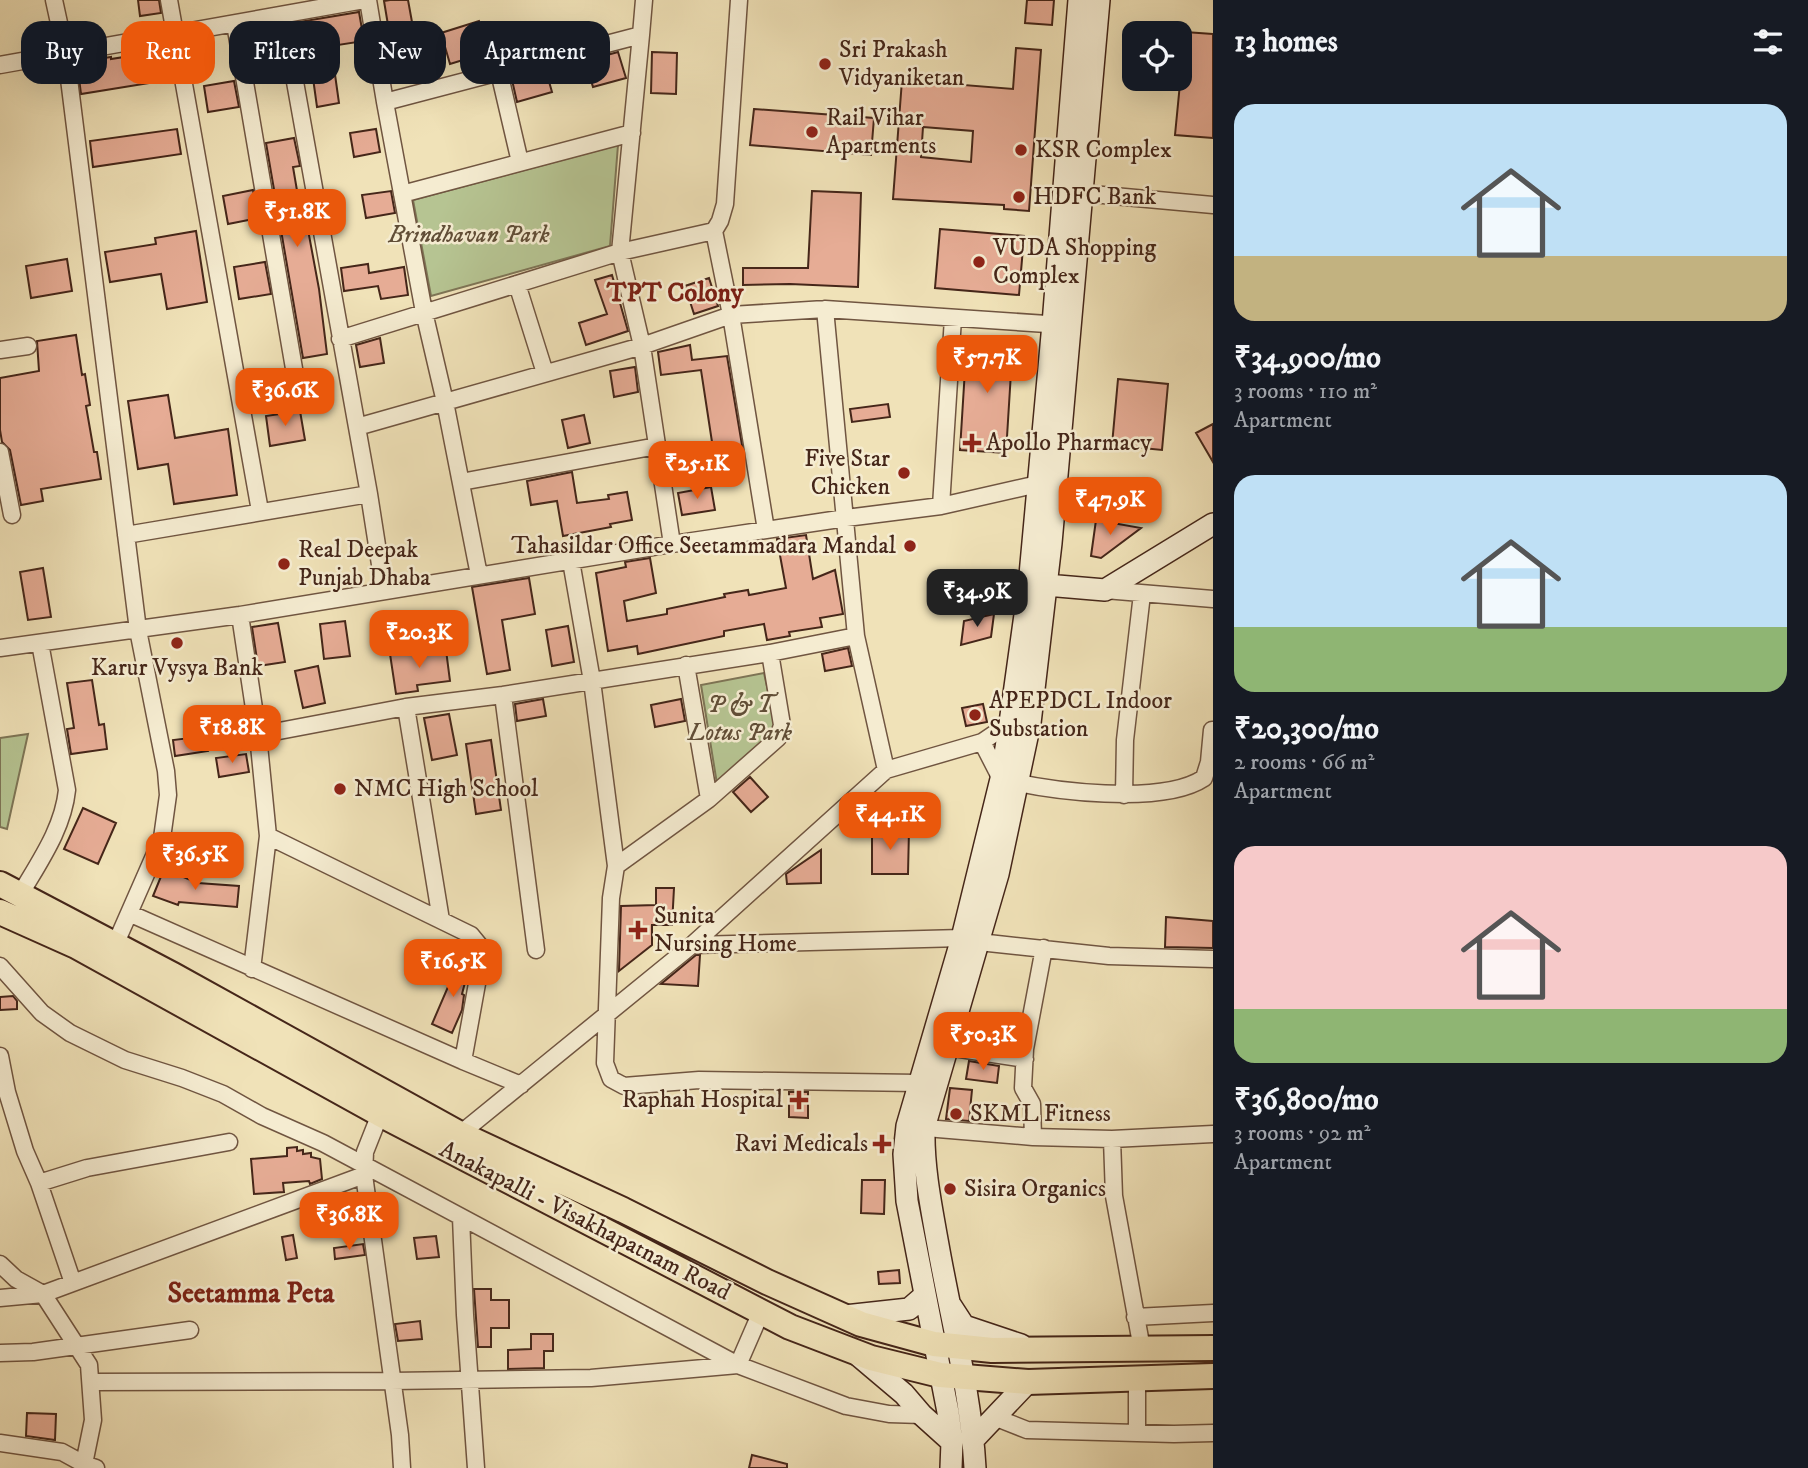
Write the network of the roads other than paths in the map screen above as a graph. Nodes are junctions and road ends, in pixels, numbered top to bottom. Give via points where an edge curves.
1 (54, 0) edge
2 (169, 0) edge
3 (366, 0) edge
4 (644, 0) edge
5 (739, 0) edge
6 (1079, 0) edge
7 (1099, 0) edge
8 (283, 15) junction
9 (59, 21) edge
10 (173, 21) edge
11 (252, 21) edge
12 (641, 35) junction
13 (610, 43) edge
14 (21, 62) edge
15 (0, 65) edge
16 (460, 82) edge
17 (70, 84) edge
18 (185, 84) edge
19 (246, 84) edge
20 (502, 84) edge
21 (384, 102) junction
22 (632, 133) junction
23 (520, 162) junction
24 (1081, 193) junction
25 (402, 194) junction
26 (1213, 205) edge
27 (714, 231) junction
28 (620, 252) junction
29 (517, 284) junction
30 (825, 309) junction
31 (424, 312) junction
32 (731, 315) junction
33 (953, 318) junction
34 (1062, 325) junction
35 (340, 339) junction
36 (29, 346) dead end
37 (642, 346) junction
38 (0, 350) edge
39 (545, 373) junction
40 (297, 386) dead end
41 (445, 402) junction
42 (358, 427) junction
43 (657, 446) junction
44 (0, 453) edge
45 (461, 482) junction
46 (1047, 484) junction
47 (369, 494) junction
48 (941, 506) junction
49 (260, 512) junction
50 (12, 515) dead end
51 (846, 518) junction
52 (1213, 524) edge
53 (766, 530) junction
54 (125, 535) junction
55 (672, 544) junction
56 (570, 561) junction
57 (480, 575) junction
58 (1046, 585) junction
59 (384, 590) junction
60 (1105, 590) junction
61 (1142, 594) junction
62 (1213, 600) edge
63 (240, 615) junction
64 (138, 630) junction
65 (856, 636) junction
66 (40, 643) junction
67 (0, 648) edge
68 (770, 653) junction
69 (686, 665) junction
70 (592, 681) junction
71 (503, 695) junction
72 (406, 707) junction
73 (1010, 723) junction
74 (1212, 730) edge
75 (258, 734) junction
76 (982, 742) junction
77 (886, 770) junction
78 (1009, 782) junction
79 (1124, 795) junction
80 (709, 799) junction
81 (268, 836) junction
82 (616, 866) junction
83 (10, 890) edge
84 (0, 912) edge
85 (131, 914) junction
86 (441, 919) junction
87 (971, 940) junction
88 (115, 945) junction
89 (692, 945) junction
90 (1044, 948) junction
91 (536, 950) dead end
92 (1213, 959) edge
93 (0, 966) edge
94 (252, 970) junction
95 (608, 1016) junction
96 (947, 1047) junction
97 (0, 1056) edge
98 (1025, 1059) junction
99 (463, 1061) junction
100 (918, 1083) junction
101 (521, 1085) junction
102 (380, 1114) junction
103 (916, 1127) junction
104 (460, 1134) junction
105 (1213, 1134) edge
106 (1033, 1137) junction
107 (1112, 1139) junction
108 (229, 1142) dead end
109 (365, 1171) junction
110 (39, 1183) junction
111 (461, 1217) junction
112 (0, 1264) edge
113 (73, 1283) junction
114 (43, 1294) junction
115 (924, 1296) junction
116 (0, 1298) edge
117 (948, 1302) junction
118 (761, 1312) junction
119 (1213, 1313) edge
120 (843, 1316) junction
121 (1135, 1317) junction
122 (190, 1330) dead end
123 (78, 1345) junction
124 (945, 1345) junction
125 (1213, 1348) edge
126 (1142, 1349) junction
127 (1039, 1350) junction
128 (854, 1352) junction
129 (0, 1353) edge
130 (738, 1365) junction
131 (951, 1376) junction
132 (1213, 1376) edge
133 (470, 1379) junction
134 (392, 1381) junction
135 (91, 1382) junction
136 (1028, 1382) junction
137 (1137, 1389) dead end
138 (922, 1415) junction
139 (994, 1416) junction
140 (1137, 1433) junction
141 (1213, 1433) edge
142 (973, 1440) junction
143 (952, 1442) junction
144 (0, 1443) edge
145 (86, 1467) edge
146 (402, 1468) edge
147 (476, 1468) edge
148 (951, 1468) edge
149 (975, 1468) edge

1 - 9 street
2 - 10 street
3 - 8 street
3 - 21 street
4 - 12 street
5 - 27 street via 725,204
6 - 34 main road
7 - 24 main road
8 - 11 street
8 - 35 street
12 - 13 street
12 - 22 street
14 - 15 street
16 - 21 street
17 - 54 street
18 - 49 street
19 - 40 street
20 - 23 street
21 - 25 street
22 - 23 street
22 - 28 street
23 - 25 street
24 - 26 street
24 - 34 main road
25 - 31 street
27 - 28 street
27 - 32 street
28 - 29 street
28 - 37 street
29 - 31 street
29 - 39 street
30 - 32 street
30 - 33 street
30 - 51 street
31 - 35 street
31 - 41 street
32 - 37 street
32 - 53 street
33 - 34 street
33 - 48 street
34 - 46 main road
35 - 42 street
36 - 38 street
37 - 39 street
37 - 43 street
39 - 41 street
41 - 42 street
41 - 45 street
42 - 47 street
43 - 45 street
43 - 55 street
44 - 50 street
45 - 57 street
46 - 48 street
46 - 58 main road
46 - 73 main road
47 - 49 street
47 - 59 street
48 - 51 street
49 - 54 street
51 - 53 street
51 - 65 street
52 - 60 main road
53 - 55 street
54 - 64 street
55 - 56 street
56 - 57 street
56 - 70 street
57 - 59 street
58 - 60 main road
58 - 78 main road via 1036,687
59 - 63 street
60 - 61 street
61 - 62 street
61 - 79 street via 1125,740
63 - 64 street
63 - 75 street
64 - 66 street
64 - 85 street via 168,795 162,838
65 - 68 street
65 - 77 street
66 - 67 street
66 - 83 street via 67,790 65,807 59,825
68 - 69 street
68 - 80 street via 781,732
69 - 70 street
69 - 80 street
70 - 71 street
70 - 82 street
71 - 72 street
71 - 91 street
72 - 75 street
72 - 86 street
73 - 76 street
73 - 78 main road
74 - 79 street via 1209,762 1204,778 1196,784
75 - 81 street
76 - 77 street
76 - 78 street
77 - 89 street
78 - 79 street
78 - 87 main road
80 - 82 street
81 - 86 street
81 - 94 street
82 - 95 street
83 - 88 main road, Anakapalli - Visakhapatnam Road
84 - 102 main road, Anakapalli - Visakhapatnam Road via 76,946
85 - 88 street
85 - 94 street
86 - 99 street via 471,935 482,957
87 - 89 street
87 - 90 street
87 - 96 main road
87 - 100 main road
88 - 104 main road, Anakapalli - Visakhapatnam Road
89 - 95 street
90 - 92 street via 1109,957
90 - 98 street
93 - 109 street via 42,1013 70,1033 125,1060 223,1094 323,1143
94 - 99 street
95 - 100 street via 605,1063 611,1079 624,1086 699,1080
95 - 101 street
96 - 98 street
96 - 103 main road
97 - 110 street via 21,1139
98 - 106 street via 1023,1088 1032,1104
99 - 101 street
100 - 103 main road
101 - 104 street
102 - 109 street via 365,1152
102 - 118 main road, Anakapalli - Visakhapatnam Road
103 - 106 street
103 - 115 main road via 904,1178
103 - 117 main road
104 - 120 main road, Anakapalli - Visakhapatnam Road
105 - 107 street
106 - 107 street
107 - 121 street via 1114,1196
108 - 110 street via 87,1168
109 - 111 street
109 - 113 street
109 - 134 street
110 - 113 street
111 - 130 street
111 - 133 street
112 - 114 street
113 - 114 street
114 - 116 street
114 - 123 street
115 - 120 main road via 909,1309
115 - 124 main road
117 - 124 main road
117 - 127 main road via 964,1326
118 - 128 main road, Anakapalli - Visakhapatnam Road
118 - 130 street
119 - 121 street
120 - 124 main road, Anakapalli - Visakhapatnam Road
121 - 126 street
122 - 123 street
123 - 129 street
123 - 135 street via 89,1365
124 - 127 main road, Anakapalli - Visakhapatnam Road
124 - 131 main road
125 - 126 main road, Anakapalli - Visakhapatnam Road
126 - 127 main road, Anakapalli - Visakhapatnam Road
128 - 131 main road, Anakapalli - Visakhapatnam Road
128 - 138 main road
130 - 133 street via 591,1378
130 - 138 street via 846,1406 889,1415
131 - 136 main road, Anakapalli - Visakhapatnam Road
131 - 142 main road
131 - 143 main road
132 - 136 main road, Anakapalli - Visakhapatnam Road
133 - 134 street
133 - 147 street
134 - 135 street
134 - 146 street
135 - 145 street via 93,1420
136 - 139 main road
137 - 140 street
138 - 143 main road
139 - 140 street via 1027,1430
139 - 142 main road
140 - 141 street
142 - 149 main road
143 - 148 main road
144 - 145 street via 62,1452

